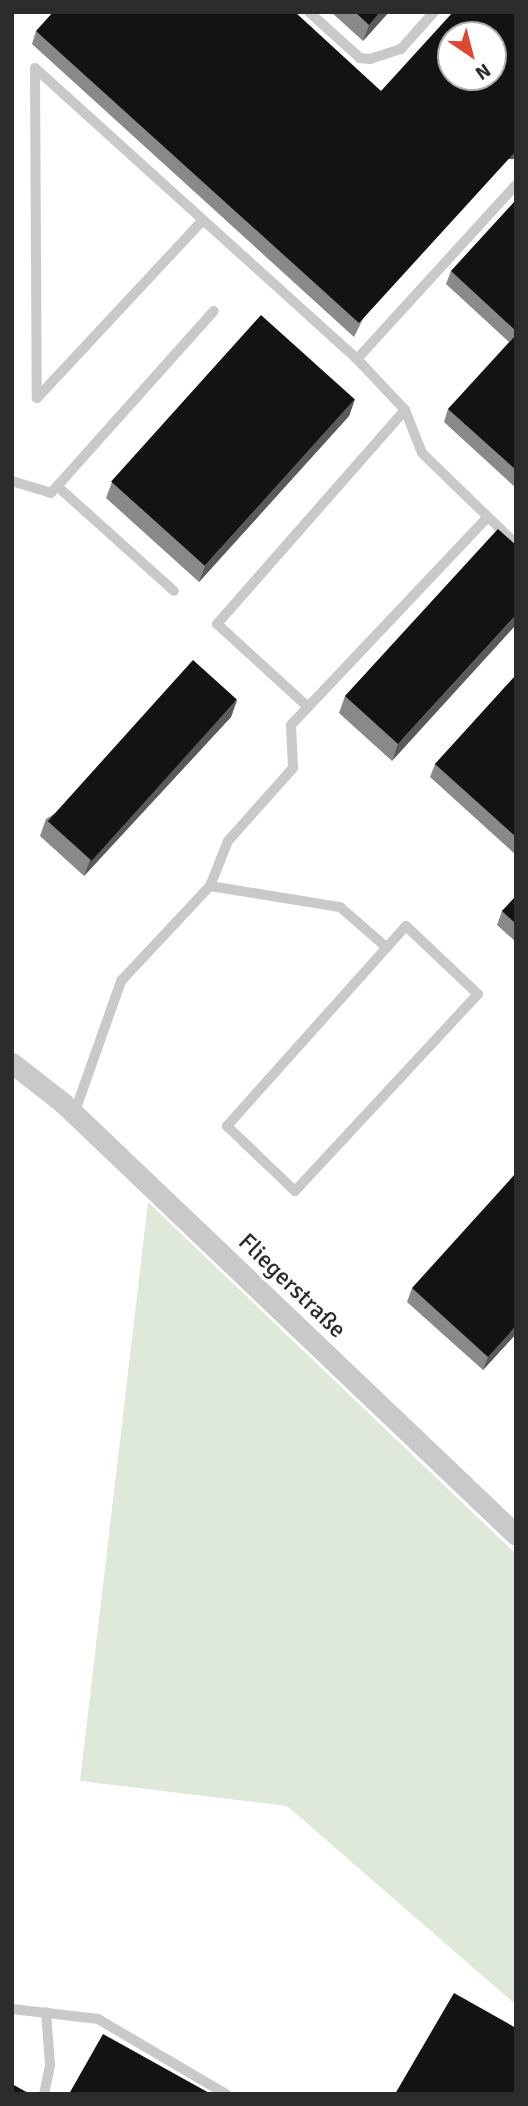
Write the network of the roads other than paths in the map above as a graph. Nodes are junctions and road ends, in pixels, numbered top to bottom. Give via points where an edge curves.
1 (309, 12) edge
2 (434, 12) edge
3 (516, 185) edge
4 (203, 220) junction
5 (214, 311) dead end
6 (358, 359) junction
7 (405, 410) junction
8 (12, 481) edge
9 (57, 486) junction
10 (488, 517) junction
11 (516, 544) edge
12 (174, 591) dead end
13 (308, 708) junction
14 (210, 886) junction
15 (386, 947) junction
16 (12, 1063) edge
17 (21, 1077) edge
18 (74, 1114) junction
19 (516, 1535) edge
20 (12, 2010) edge
21 (46, 2012) junction
22 (44, 2094) edge
23 (226, 2094) edge

1 - 2 lane via 360,58 370,59 401,50
3 - 6 lane
4 - 4 lane via 120,309 37,398 35,68
4 - 6 lane
5 - 9 lane
6 - 7 lane
7 - 10 lane via 422,453
7 - 13 lane via 217,624
8 - 9 lane via 51,493
9 - 12 lane
10 - 11 lane
10 - 13 lane
13 - 14 lane via 291,725 293,768 228,841
14 - 15 lane via 340,907
14 - 18 lane via 121,981
15 - 15 lane via 227,1126 295,1191 478,994 406,926
16 - 17 street, Fliegerstraße
17 - 18 street, Fliegerstraße
18 - 19 street, Fliegerstraße
20 - 21 lane
21 - 22 lane via 50,2065
21 - 23 lane via 98,2019

